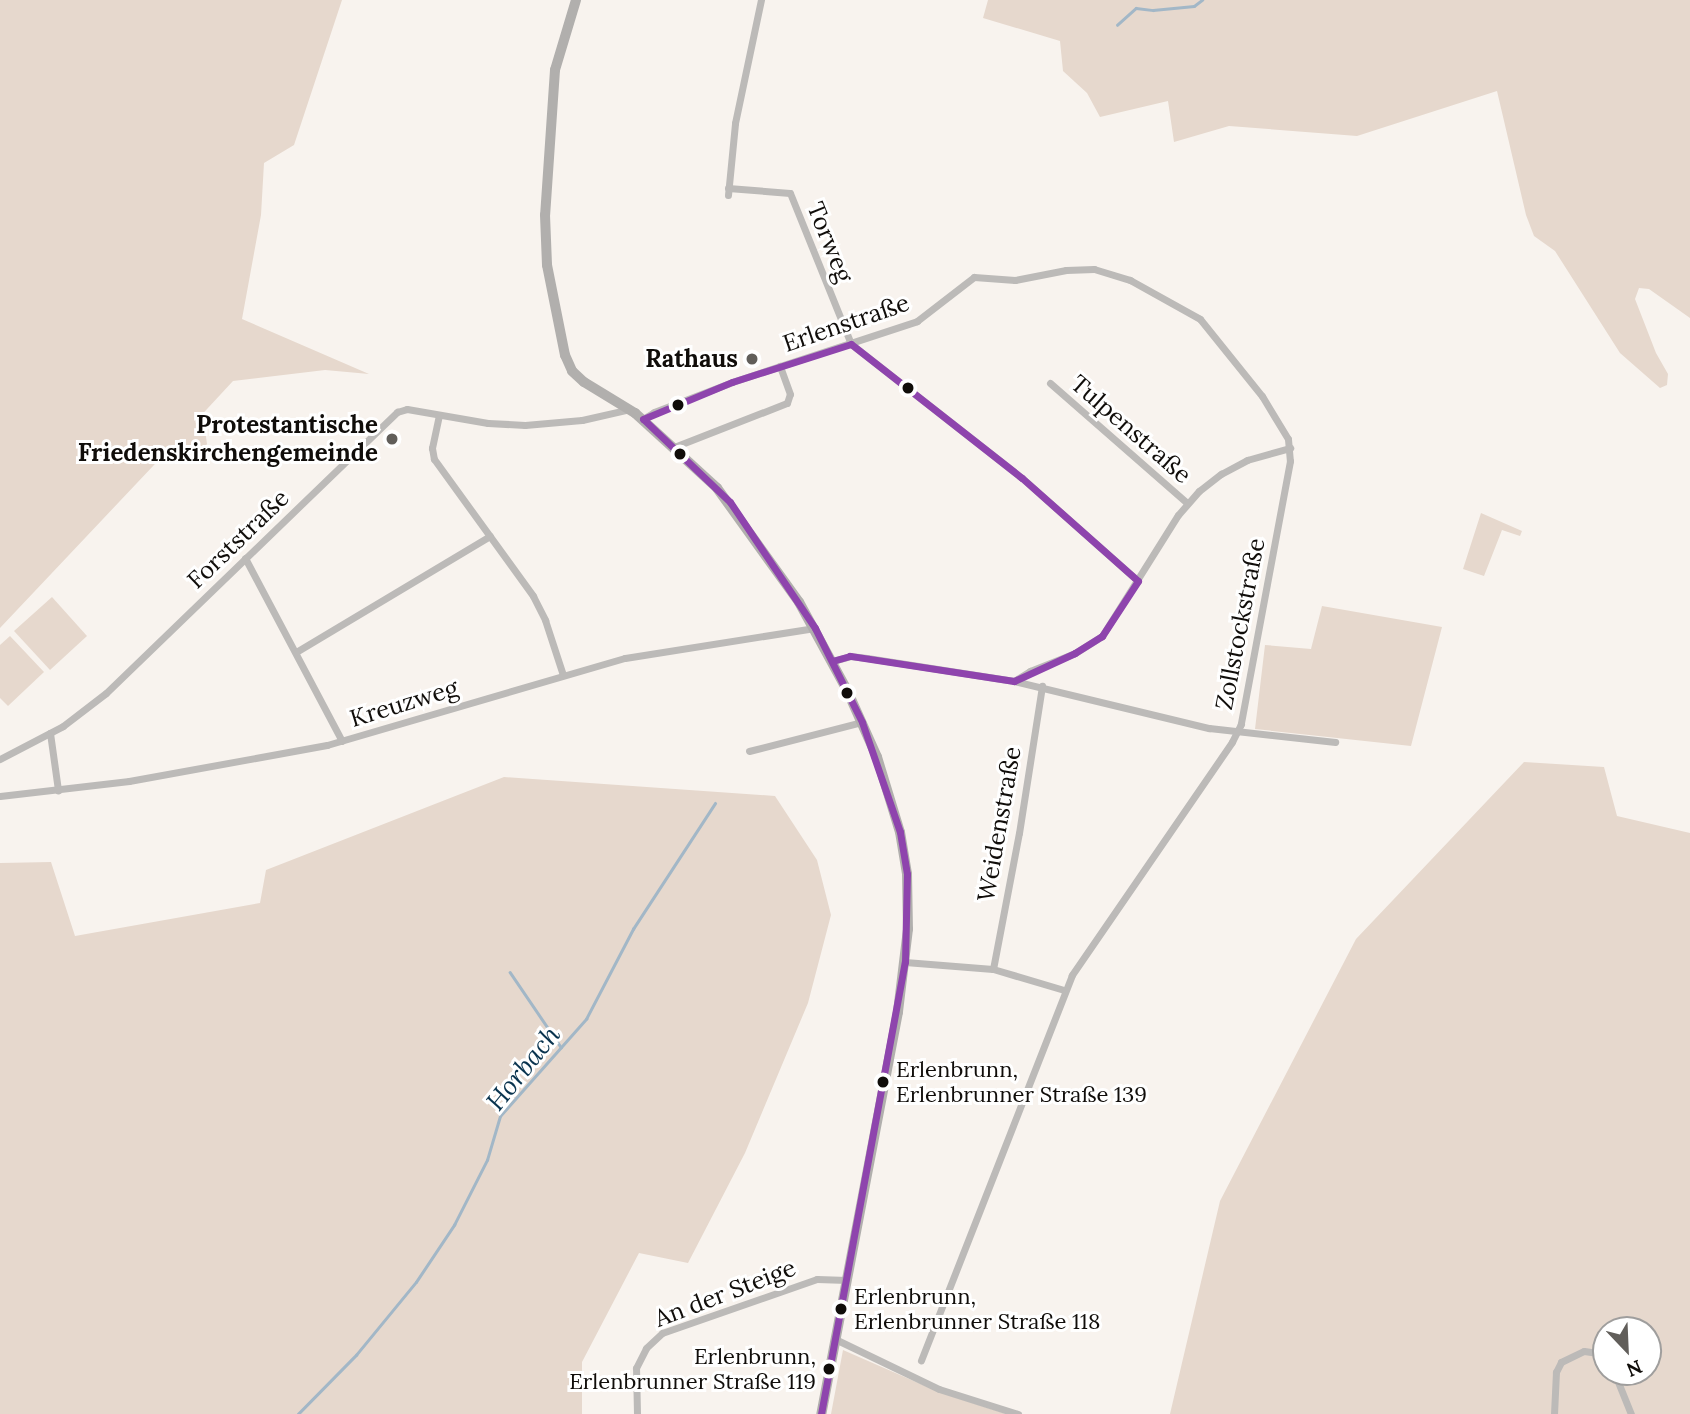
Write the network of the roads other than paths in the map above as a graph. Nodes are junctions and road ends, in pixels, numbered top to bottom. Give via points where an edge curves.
1 (576, 0) edge
2 (761, 0) edge
3 (850, 344) junction
4 (780, 366) junction
5 (1050, 383) dead end
6 (631, 409) junction
7 (439, 415) junction
8 (643, 419) junction
9 (674, 447) junction
10 (1290, 448) junction
11 (1187, 503) junction
12 (490, 536) junction
13 (245, 558) junction
14 (1138, 581) junction
15 (815, 628) junction
16 (296, 652) junction
17 (833, 661) junction
18 (563, 675) junction
19 (1014, 681) junction
20 (1042, 687) junction
21 (862, 722) junction
22 (50, 733) junction
23 (1238, 733) junction
24 (342, 741) junction
25 (1335, 743) dead end
26 (750, 751) dead end
27 (0, 759) edge
28 (58, 790) junction
29 (0, 796) edge
30 (905, 962) junction
31 (993, 969) junction
32 (1065, 990) junction
33 (847, 1280) junction
34 (835, 1339) junction
35 (1592, 1352) edge
36 (921, 1361) dead end
37 (1620, 1386) edge
38 (637, 1414) edge
39 (821, 1414) edge
40 (1018, 1414) edge
41 (1554, 1414) edge
42 (1631, 1414) edge

1 - 6 street via 555,70 547,265 562,346 572,371
2 - 3 street, Torweg via 735,123 728,192 790,193
3 - 4 street, Erlenstraße
3 - 10 street, Erlenstraße via 917,321 974,277 1015,280 1066,270 1103,270 1200,319 1277,417
3 - 14 street via 1022,478
4 - 8 street, Erlenstraße
4 - 9 street via 790,394 788,403
5 - 11 street, Tulpenstraße
6 - 7 street, Forststraße via 582,420 525,425
6 - 8 street
7 - 12 street via 434,459
7 - 13 street, Forststraße via 407,409 392,416
8 - 9 street
9 - 15 street via 730,502
10 - 11 street via 1229,469
10 - 23 street, Zollstockstraße
11 - 14 street
12 - 16 street
12 - 18 street via 540,608
13 - 16 street
13 - 22 street, Forststraße via 106,693
14 - 19 street via 1102,636
15 - 17 street
15 - 18 street, Kreuzweg via 671,649
16 - 24 street
17 - 19 street via 850,656
17 - 21 street
18 - 24 street, Kreuzweg
19 - 20 street
20 - 23 street
20 - 31 street, Weidenstraße
21 - 26 street
21 - 30 street via 902,843 908,901
22 - 27 street, Forststraße
22 - 28 street
23 - 25 street
23 - 32 street, Zollstockstraße
24 - 28 street, Kreuzweg via 129,782
28 - 29 street, Kreuzweg
30 - 31 street
30 - 33 street
31 - 32 street
32 - 36 street, Zollstockstraße
33 - 34 street
33 - 38 street, An der Steige via 817,1279 662,1334 646,1348 636,1368
34 - 39 street
34 - 40 street via 939,1389
35 - 41 street via 1584,1351 1561,1362 1556,1372
37 - 42 street

